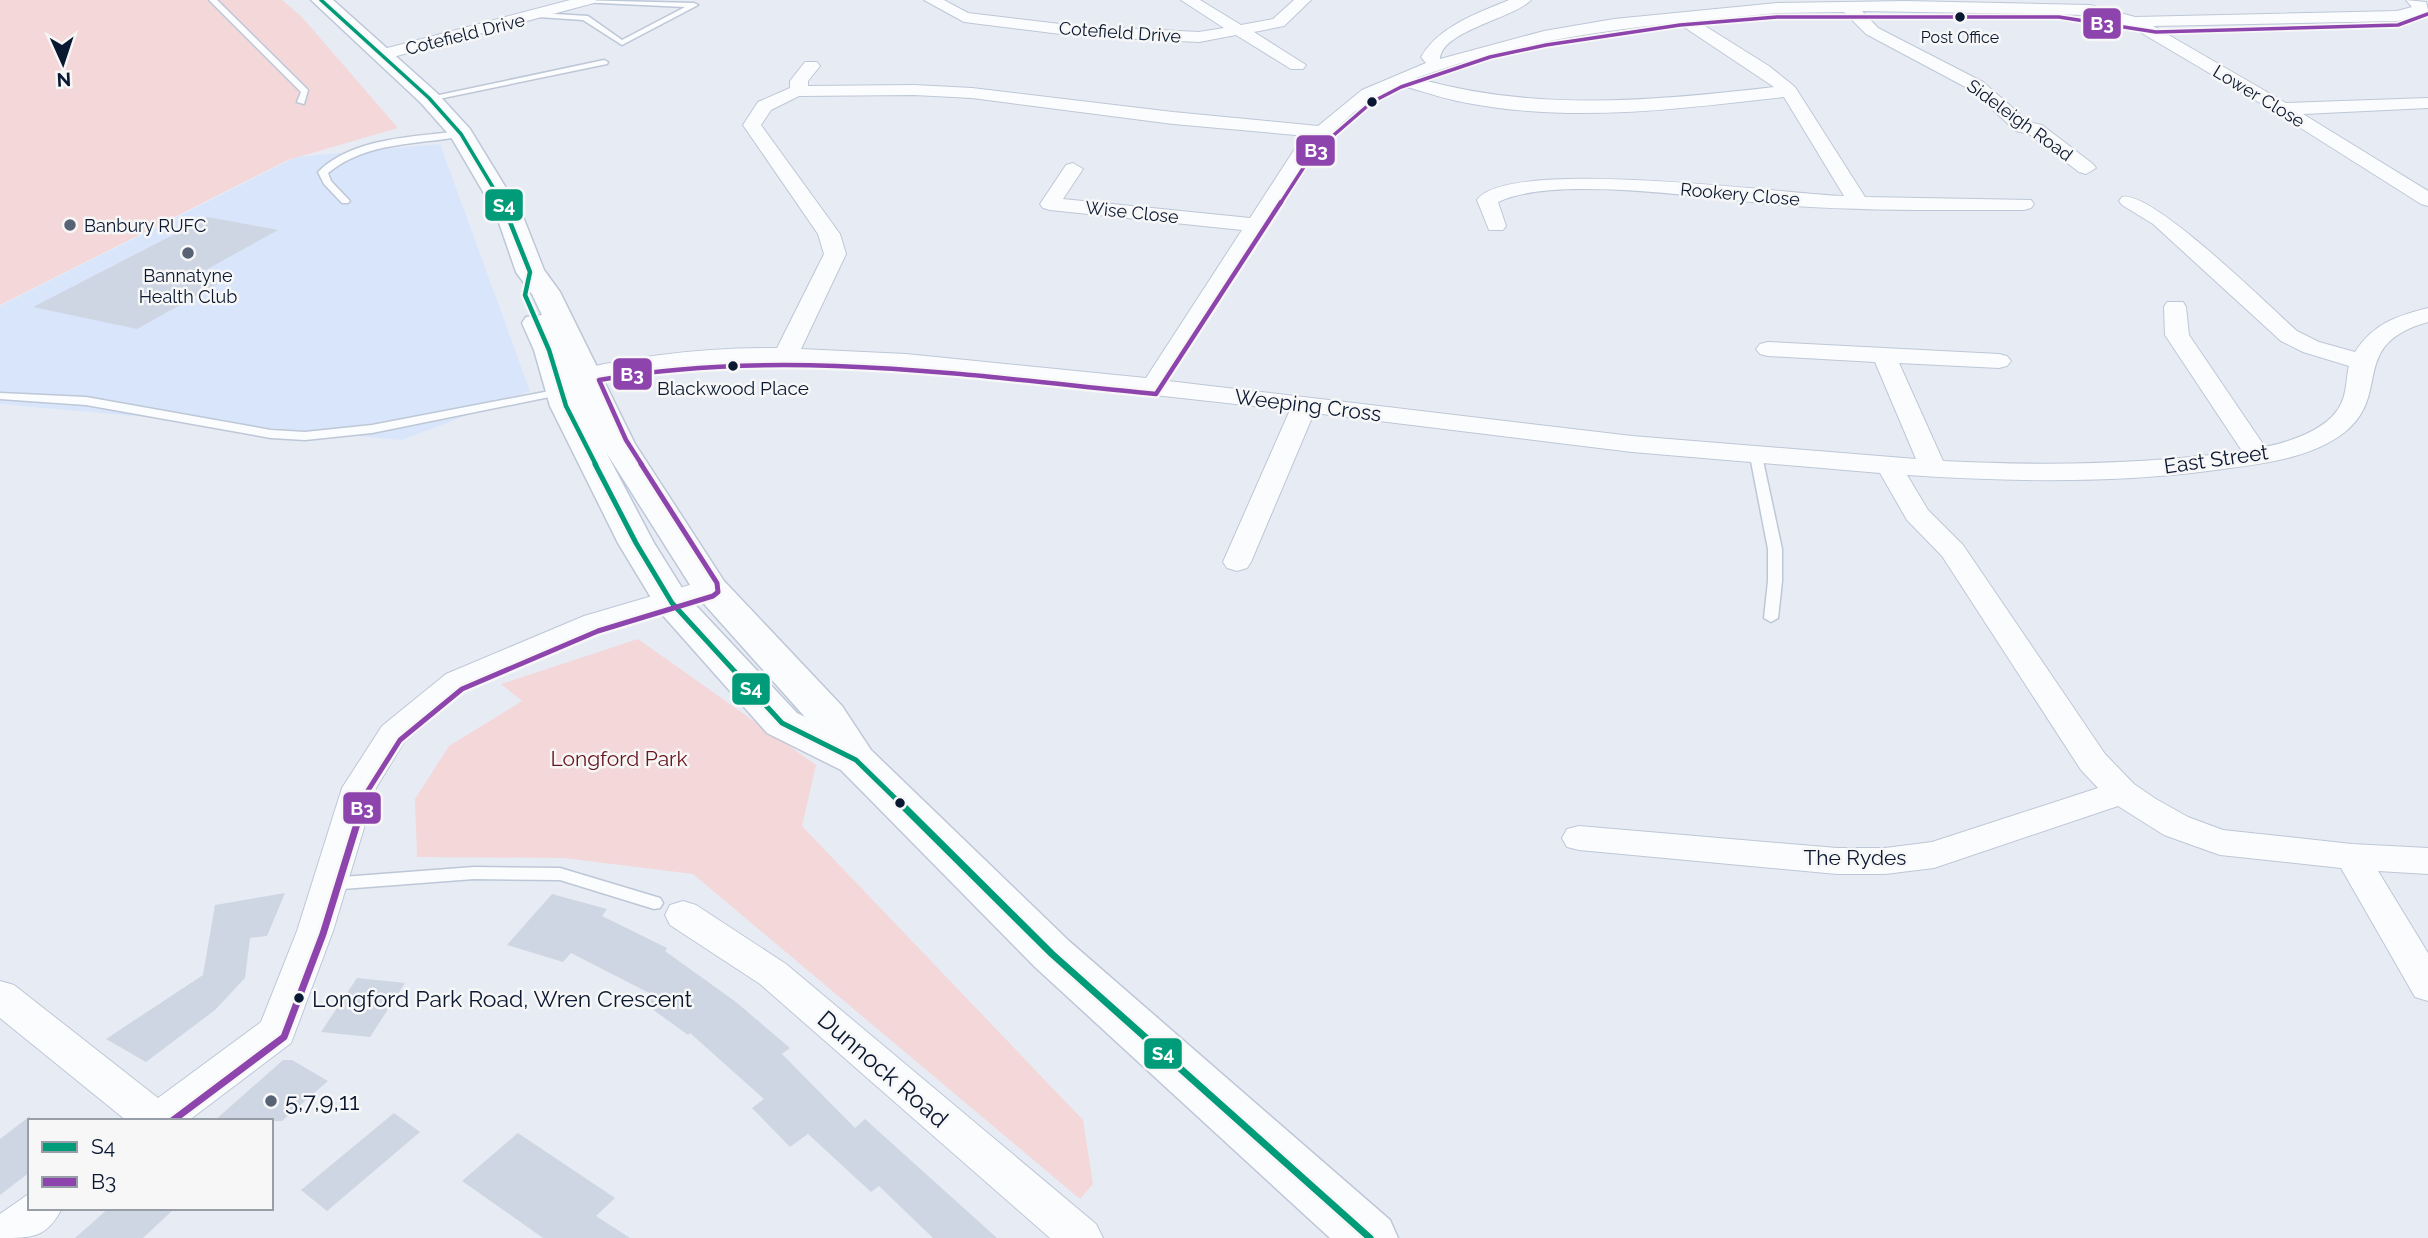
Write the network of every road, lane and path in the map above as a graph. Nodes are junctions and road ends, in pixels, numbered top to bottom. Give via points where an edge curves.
1 (213, 0) edge
2 (321, 0) edge
3 (581, 0) edge
4 (932, 0) edge
5 (1189, 0) edge
6 (1303, 0) edge
7 (1523, 0) edge
8 (2414, 0) edge
9 (1903, 3) edge
10 (2080, 5) edge
11 (1847, 6) junction
12 (538, 15) junction
13 (1679, 16) junction
14 (2134, 22) junction
15 (1244, 31) junction
16 (382, 55) junction
17 (604, 62) dead end
18 (1297, 65) dead end
19 (1436, 65) junction
20 (811, 66) dead end
21 (1398, 79) junction
22 (799, 91) junction
23 (1789, 91) junction
24 (429, 98) junction
25 (301, 102) dead end
26 (2428, 103) edge
27 (2283, 109) junction
28 (1323, 131) junction
29 (461, 134) junction
30 (2086, 168) dead end
31 (1073, 169) dead end
32 (2428, 200) edge
33 (345, 201) dead end
34 (2129, 201) dead end
35 (1858, 202) junction
36 (2024, 204) dead end
37 (1255, 225) junction
38 (1496, 226) dead end
39 (2175, 307) dead end
40 (2428, 315) edge
41 (1768, 349) dead end
42 (786, 355) junction
43 (1884, 355) junction
44 (1999, 361) dead end
45 (2362, 362) junction
46 (574, 383) junction
47 (1153, 386) junction
48 (0, 396) edge
49 (1305, 404) junction
50 (1756, 456) junction
51 (2258, 456) junction
52 (1889, 466) junction
53 (1934, 470) junction
54 (1237, 562) dead end
55 (710, 588) junction
56 (670, 600) junction
57 (1771, 618) dead end
58 (856, 760) junction
59 (2122, 792) junction
60 (1579, 838) dead end
61 (2352, 857) junction
62 (2428, 861) edge
63 (329, 884) junction
64 (669, 909) joint
65 (2428, 986) edge
66 (0, 996) edge
67 (154, 1119) edge
68 (160, 1119) edge
69 (38, 1210) edge
70 (1076, 1236) edge
71 (3, 1238) edge
72 (1370, 1238) edge

1 - 25 lane via 305,92
2 - 16 main road
3 - 12 street, Cotefield Drive
3 - 12 lane via 694,5 622,43 585,18
4 - 15 street, Cotefield Drive via 964,17 1077,30 1199,37
5 - 15 street
6 - 15 street, Cotefield Drive via 1278,23
7 - 19 street via 1480,18 1442,43 1431,52
8 - 14 street via 2420,10 2398,16
9 - 10 street, Lower Close
9 - 11 street, Lower Close
10 - 14 street, Lower Close
11 - 13 street, Lower Close
11 - 30 street, Sideleigh Road via 1872,31 1990,94 2023,127 2035,129
12 - 16 street, Cotefield Drive
13 - 19 street, Lower Close via 1544,36
13 - 23 street
14 - 27 street, Lower Close
15 - 18 street
16 - 24 main road
17 - 24 lane
19 - 21 street, Lower Close
20 - 22 street via 799,81
21 - 23 street via 1476,99 1553,105 1662,105
21 - 28 street, Lower Close via 1368,94
22 - 28 street via 972,93
22 - 42 street via 765,104 754,115 752,125 829,234 835,254
23 - 35 street
24 - 29 main road
26 - 27 street
27 - 32 street, Lower Close
28 - 37 street, Lower Close via 1306,147
29 - 33 lane via 343,157 323,172
29 - 46 main road via 509,214 530,272 525,295 549,350
31 - 37 street, Wise Close via 1050,204
34 - 45 street via 2160,220 2289,336
35 - 36 street, Rookery Close
35 - 38 street, Rookery Close via 1664,187 1522,185 1493,193 1487,200
37 - 47 street, Lower Close
39 - 51 street via 2177,335
40 - 45 street, East Street via 2381,332
41 - 43 street
42 - 46 street, Weeping Cross via 654,361
42 - 47 street, Weeping Cross via 876,358
43 - 44 street
43 - 53 street
45 - 51 street, East Street via 2354,406 2336,426 2303,445
46 - 48 lane via 372,429 305,436 86,401
46 - 55 main road
46 - 56 main road via 636,543
47 - 49 street, Weeping Cross
49 - 50 street, Weeping Cross
49 - 54 street
50 - 52 street, Weeping Cross
50 - 57 lane via 1775,549
51 - 53 street, East Street via 2122,470
52 - 53 street, Weeping Cross
52 - 59 street via 1917,514 1953,551 2093,762
55 - 56 street
55 - 58 main road via 827,716
56 - 58 main road via 782,723
56 - 63 street via 595,623 457,681 393,734 359,788
58 - 72 main road via 1052,954
59 - 60 street, The Rydes via 1934,855 1885,861 1837,861
59 - 61 street via 2176,826 2220,842
61 - 62 street
61 - 65 street
63 - 64 lane via 474,873 559,874
63 - 68 street via 277,1032
64 - 70 street, Dunnock Road via 773,974
66 - 67 street
69 - 71 street

